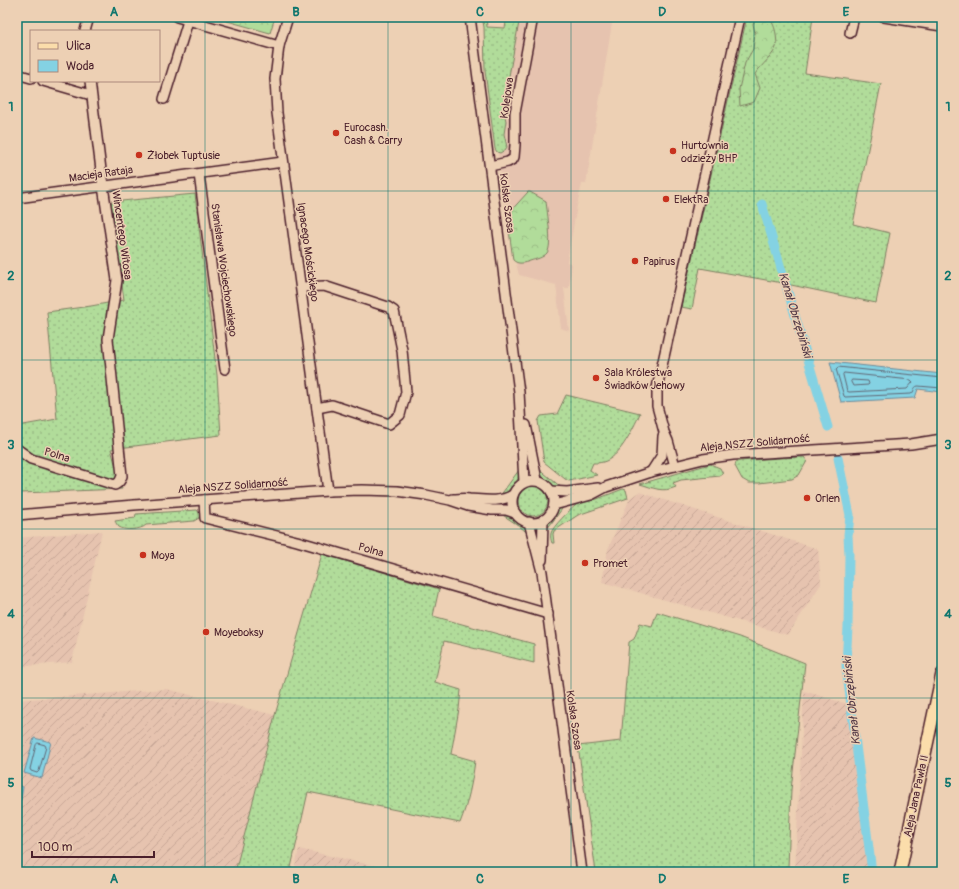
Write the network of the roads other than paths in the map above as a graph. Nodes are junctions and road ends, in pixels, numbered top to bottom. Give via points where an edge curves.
1 (90, 17) edge
2 (177, 17) edge
3 (288, 17) edge
4 (470, 17) edge
5 (533, 17) edge
6 (740, 17) edge
7 (854, 17) edge
8 (884, 17) edge
9 (188, 20) junction
10 (942, 26) edge
11 (85, 30) edge
12 (850, 33) dead end
13 (279, 46) junction
14 (17, 74) edge
15 (30, 78) edge
16 (46, 82) edge
17 (90, 82) edge
18 (91, 95) junction
19 (164, 99) dead end
20 (283, 162) junction
21 (490, 166) junction
22 (199, 174) junction
23 (103, 186) junction
24 (17, 198) edge
25 (301, 288) junction
26 (225, 369) dead end
27 (519, 392) junction
28 (317, 408) junction
29 (664, 432) junction
30 (942, 439) edge
31 (911, 444) junction
32 (942, 445) edge
33 (17, 449) edge
34 (675, 466) junction
35 (651, 472) junction
36 (537, 480) junction
37 (524, 482) junction
38 (115, 485) joint
39 (606, 487) junction
40 (328, 491) junction
41 (551, 491) junction
42 (513, 495) junction
43 (204, 500) junction
44 (450, 500) junction
45 (554, 505) junction
46 (515, 513) junction
47 (17, 515) edge
48 (543, 520) junction
49 (528, 522) junction
50 (542, 572) junction
51 (548, 614) junction
52 (942, 674) edge
53 (582, 872) edge
54 (900, 872) edge

1 - 11 street
2 - 9 street
3 - 13 street, Ignacego Mościckiego
4 - 21 street, Kolska Szosa
5 - 21 street, Kolejowa via 515,113 514,157 508,162
6 - 29 street via 657,388 657,406
7 - 12 street
8 - 10 street
9 - 13 street
9 - 19 street
13 - 20 street, Ignacego Mościckiego via 275,79
14 - 15 street
16 - 18 street
17 - 18 street, Wincentego Witosa
18 - 23 street, Wincentego Witosa
20 - 22 street, Macieja Rataja
20 - 25 street, Ignacego Mościckiego
21 - 27 street, Kolska Szosa
22 - 23 street, Macieja Rataja
22 - 26 street, Stanisława Wojciechowskiego
23 - 24 street, Macieja Rataja
23 - 38 street, Wincentego Witosa via 117,280 108,339 122,476
25 - 28 street, Ignacego Mościckiego
25 - 28 street via 324,286 388,307 394,311 402,350 406,392 400,415 389,424 332,405
27 - 36 street, Kolska Szosa
27 - 37 street, Kolska Szosa
28 - 40 street, Ignacego Mościckiego
29 - 34 street
29 - 35 street via 662,455
30 - 31 street, Aleja NSZZ Solidarność
31 - 32 street, Aleja NSZZ Solidarność
31 - 34 street, Aleja NSZZ Solidarność via 733,455
33 - 38 street, Polna via 31,459
34 - 35 street, Aleja NSZZ Solidarność
35 - 39 street, Aleja NSZZ Solidarność
36 - 37 street
36 - 41 street
37 - 42 street
39 - 41 street, Aleja NSZZ Solidarność via 568,492
39 - 45 street, Aleja NSZZ Solidarność via 591,495
40 - 43 street, Aleja NSZZ Solidarność
40 - 44 street, Aleja NSZZ Solidarność via 397,491
41 - 45 street
42 - 44 street, Aleja NSZZ Solidarność via 490,501
42 - 46 street
43 - 47 street, Aleja NSZZ Solidarność
43 - 51 street, Polna via 205,518 297,541
44 - 46 street, Aleja NSZZ Solidarność via 468,506
45 - 48 street via 550,514
46 - 49 street
48 - 49 street via 536,523
48 - 50 street, Kolska Szosa
49 - 50 street, Kolska Szosa
50 - 51 street, Kolska Szosa
51 - 53 street, Kolska Szosa
52 - 54 main road, Aleja Jana Pawła II

